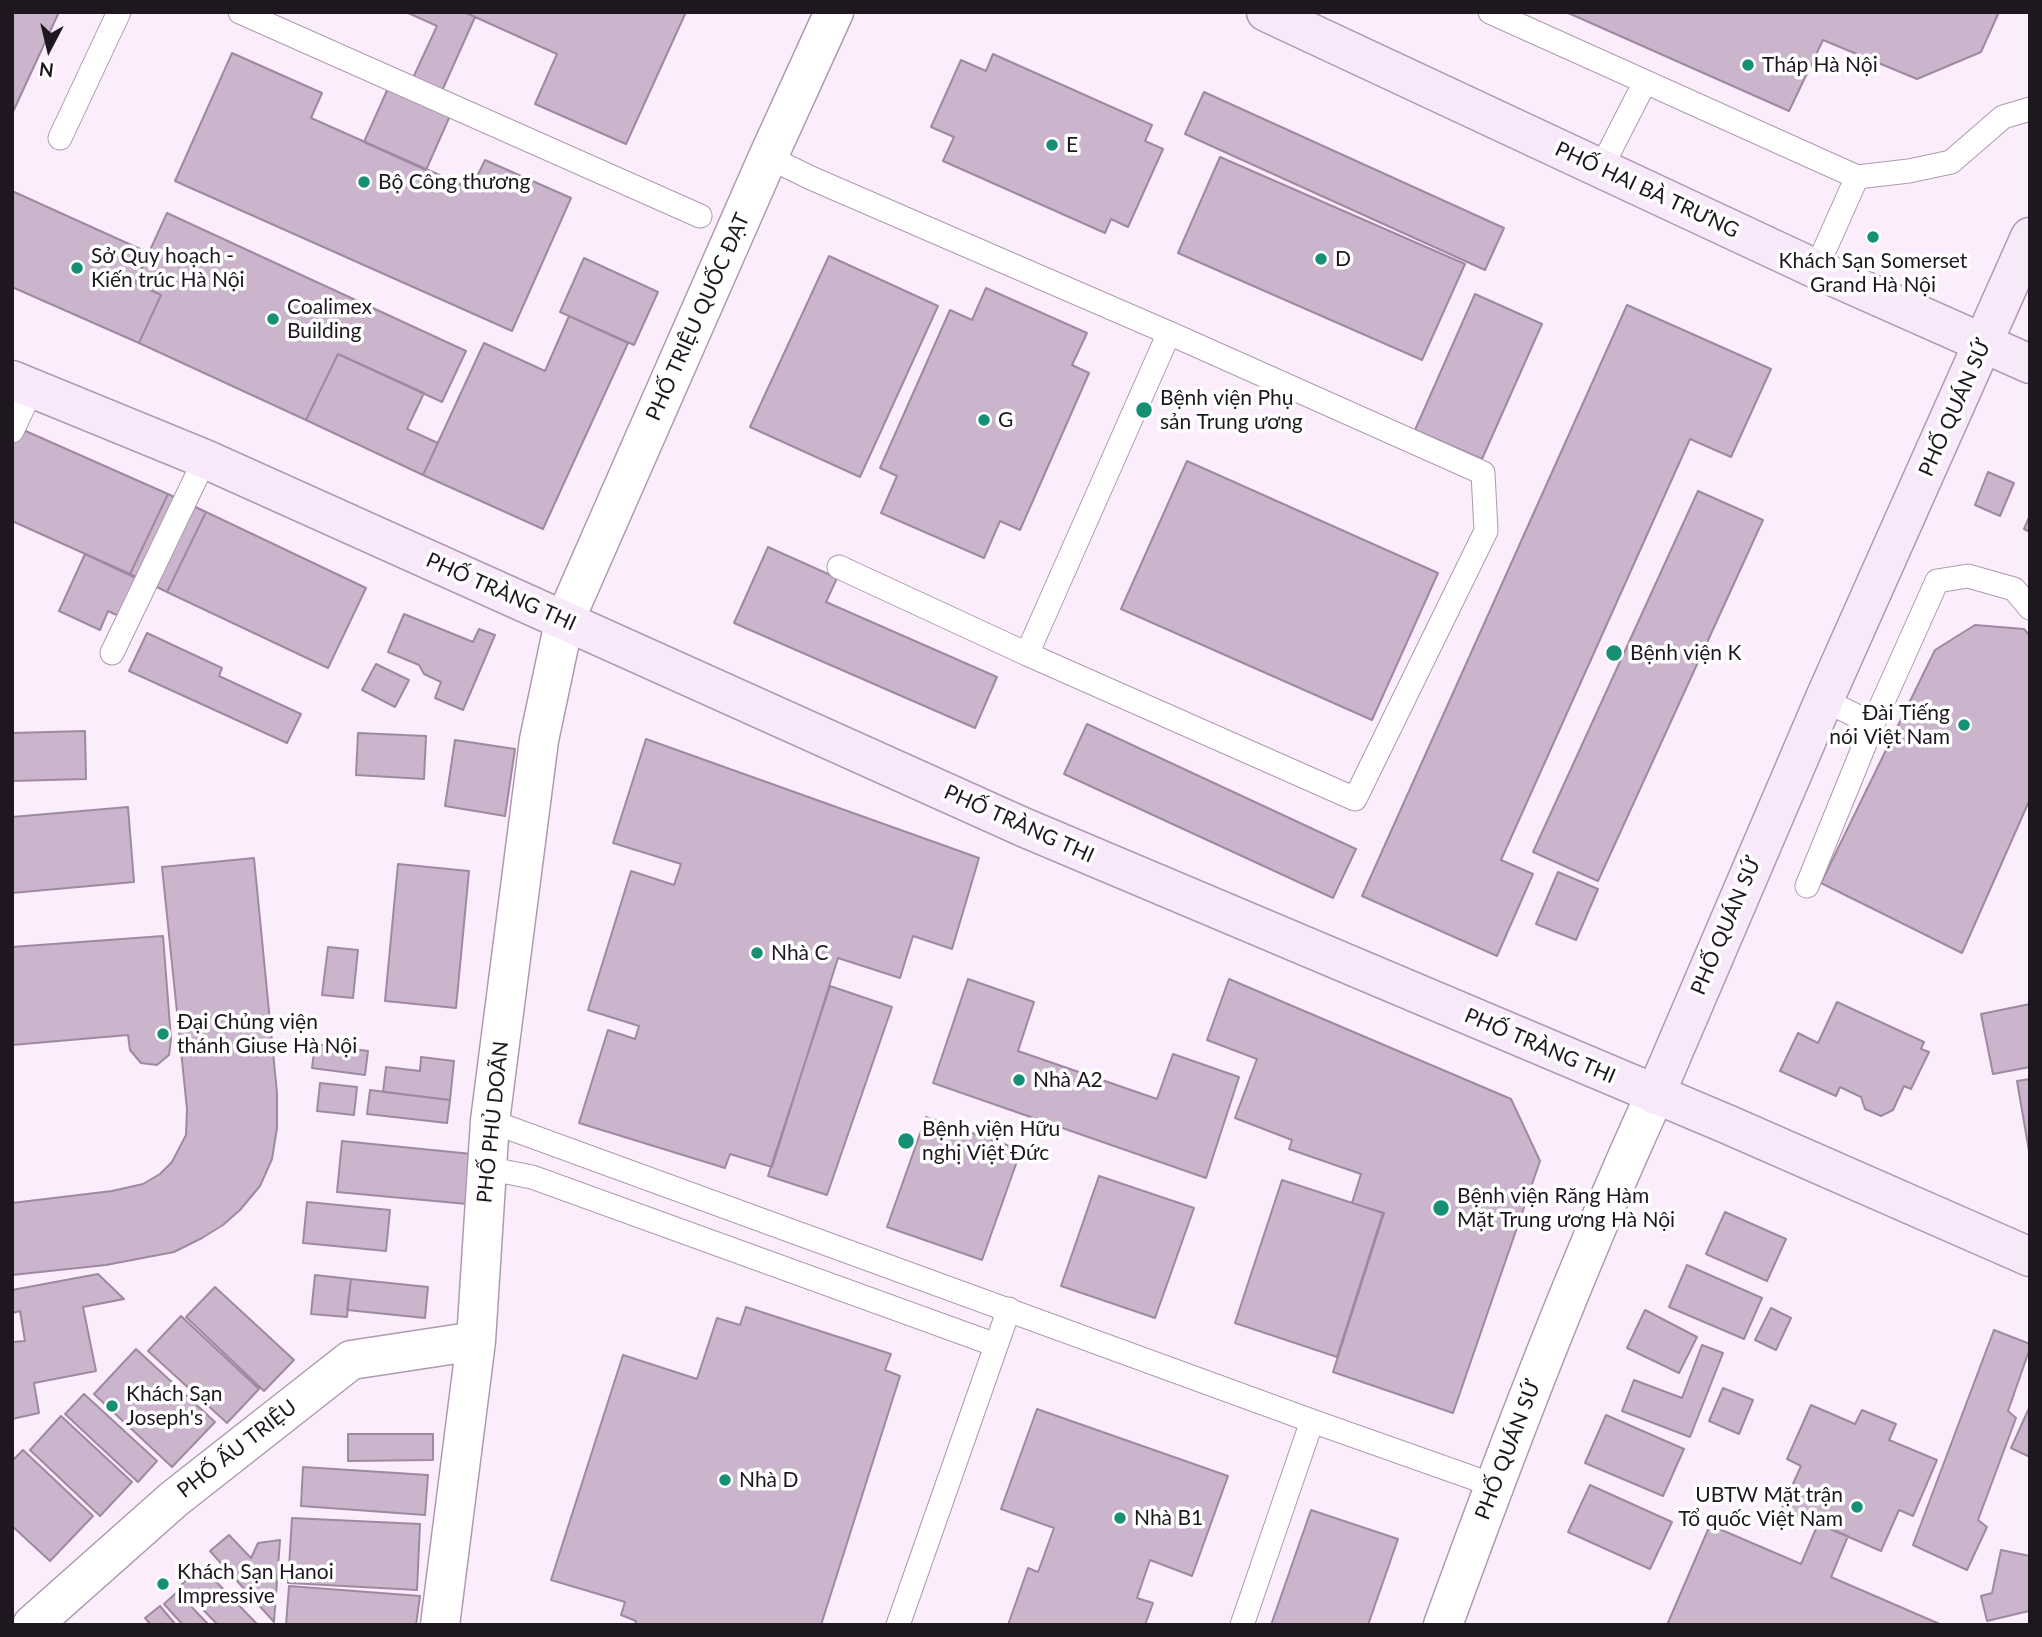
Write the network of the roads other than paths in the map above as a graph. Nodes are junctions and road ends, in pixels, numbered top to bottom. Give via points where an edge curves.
1 (119, 12) edge
2 (240, 12) edge
3 (834, 12) edge
4 (1266, 12) edge
5 (1490, 12) edge
6 (1645, 82) junction
7 (2030, 109) edge
8 (60, 138) dead end
9 (768, 157) junction
10 (1601, 168) junction
11 (1857, 177) junction
12 (700, 216) dead end
13 (2030, 237) edge
14 (1816, 269) junction
15 (1169, 333) junction
16 (1984, 343) junction
17 (2030, 364) edge
18 (22, 384) edge
19 (12, 431) edge
20 (205, 459) junction
21 (839, 567) dead end
22 (2030, 608) edge
23 (565, 622) junction
24 (112, 653) dead end
25 (1027, 654) junction
26 (1824, 699) junction
27 (1873, 724) junction
28 (1807, 886) dead end
29 (1655, 1095) junction
30 (491, 1121) junction
31 (486, 1168) junction
32 (2030, 1258) edge
33 (1009, 1309) junction
34 (475, 1340) junction
35 (996, 1345) junction
36 (1311, 1421) junction
37 (1493, 1485) junction
38 (32, 1625) edge
39 (440, 1625) edge
40 (898, 1625) edge
41 (1242, 1625) edge
42 (1443, 1625) edge

1 - 8 lane
2 - 12 lane
3 - 9 street, PHỐ TRIỆU QUỐC ĐẠT
4 - 10 main road, PHỐ HAI BÀ TRƯNG
5 - 6 lane
6 - 10 lane
6 - 11 lane
7 - 11 lane via 2003,117 1951,162
9 - 15 lane
9 - 23 street, PHỐ TRIỆU QUỐC ĐẠT
10 - 14 main road, PHỐ HAI BÀ TRƯNG
11 - 14 lane
13 - 16 main road, PHỐ QUÁN SỨ
14 - 16 main road, PHỐ HAI BÀ TRƯNG
15 - 25 lane
15 - 25 lane via 1483,473 1486,531 1355,799
16 - 17 main road, PHỐ HAI BÀ TRƯNG
16 - 26 main road, PHỐ QUÁN SỨ
18 - 19 lane
18 - 20 main road, PHỐ TRÀNG THI
20 - 23 main road, PHỐ TRÀNG THI
20 - 24 lane
21 - 25 lane
22 - 27 lane via 2014,589 1968,576 1937,581
23 - 29 main road, PHỐ TRÀNG THI via 1023,827
23 - 30 street, PHỐ PHỦ DOÃN via 539,740
26 - 27 lane
26 - 29 main road, PHỐ QUÁN SỨ
27 - 28 lane
29 - 32 main road, PHỐ TRÀNG THI
29 - 37 street, PHỐ QUÁN SỨ via 1610,1194
30 - 31 street, PHỐ PHỦ DOÃN
30 - 33 lane
31 - 34 street, PHỐ PHỦ DOÃN
31 - 35 lane via 532,1177
33 - 35 lane
33 - 36 lane
34 - 38 street, PHỐ ẤU TRIỆU via 351,1360 174,1499
34 - 39 street, PHỐ PHỦ DOÃN
35 - 40 lane
36 - 37 lane
36 - 41 lane
37 - 42 street, PHỐ QUÁN SỨ

